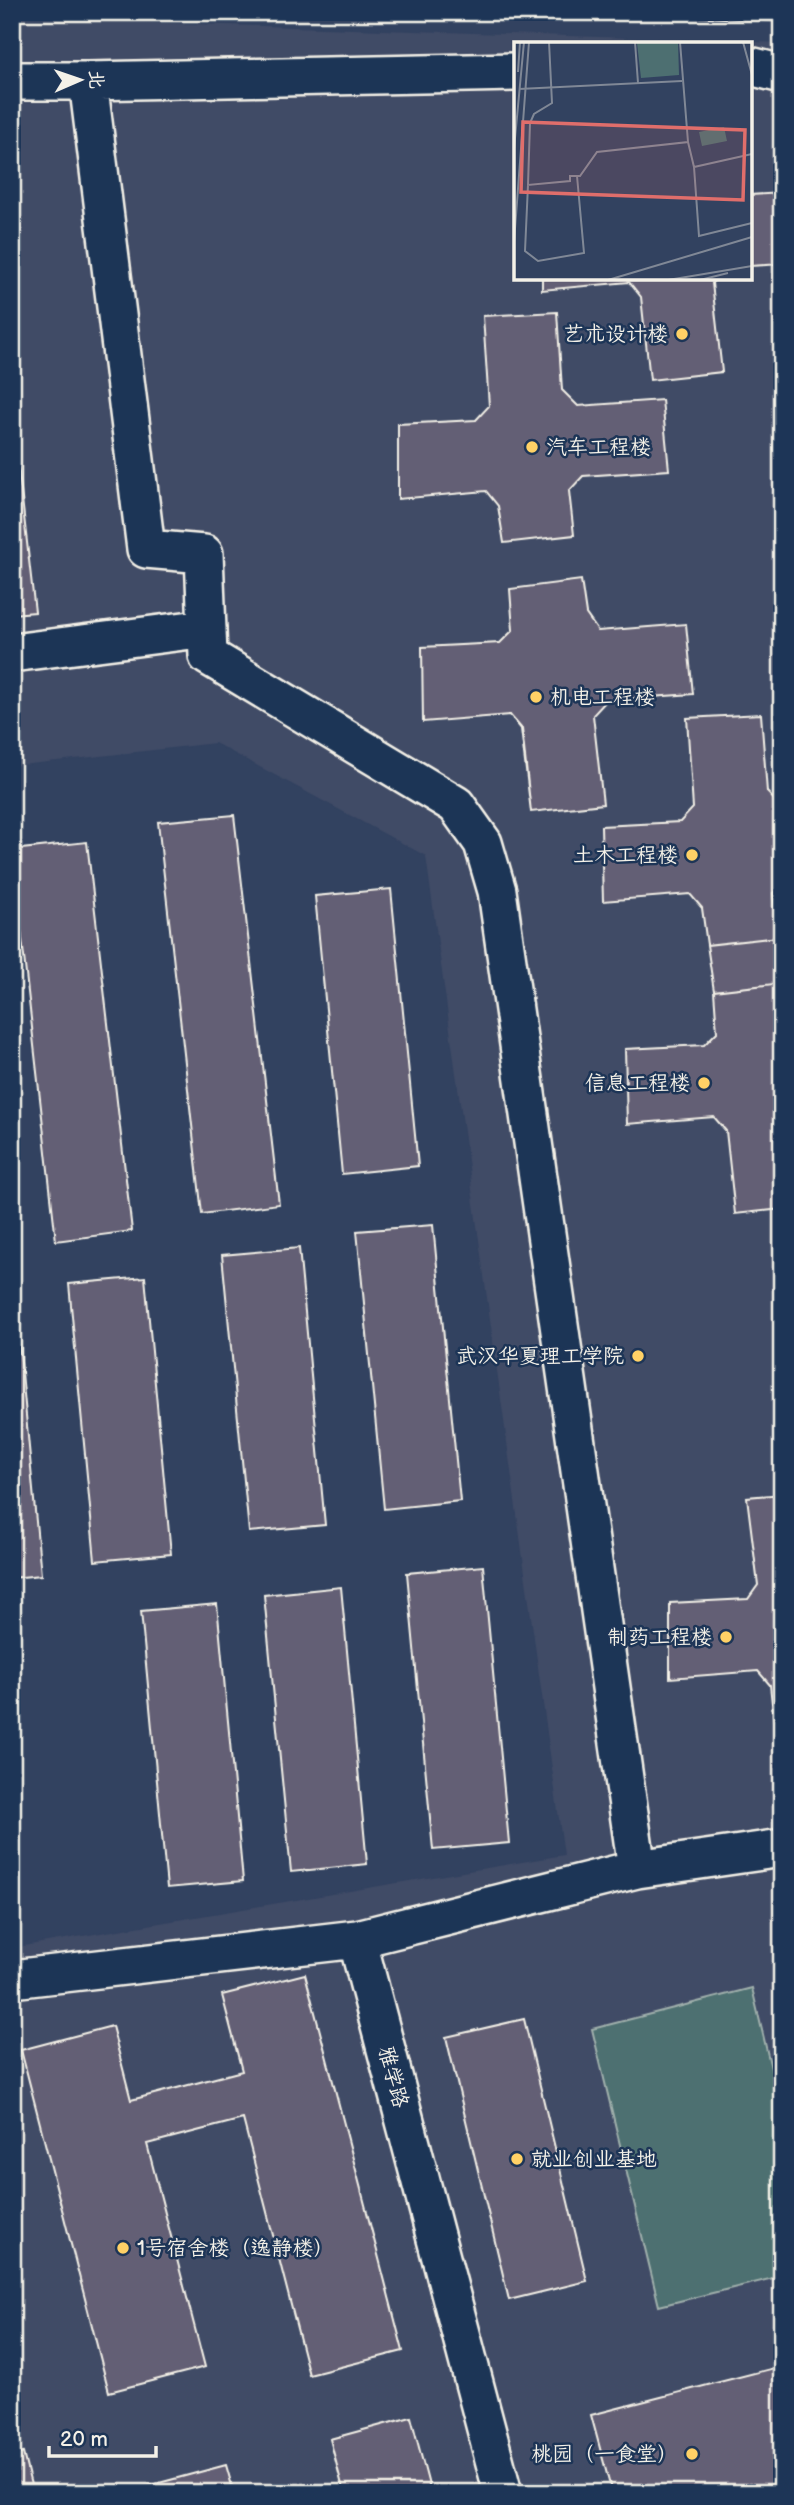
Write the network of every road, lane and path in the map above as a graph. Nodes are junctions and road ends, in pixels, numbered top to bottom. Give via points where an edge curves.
1 (752, 66) edge
2 (514, 72) edge
3 (782, 74) edge
4 (12, 81) edge
5 (88, 81) junction
6 (207, 628) junction
7 (12, 653) edge
8 (782, 1848) edge
9 (637, 1869) junction
10 (357, 1939) junction
11 (12, 1979) edge
12 (503, 2493) edge

1 - 3 street
2 - 5 street
4 - 5 street
5 - 6 street via 146,549 204,554
6 - 7 street
6 - 9 street via 208,656 456,805 483,842 499,905
8 - 9 street
9 - 10 street
10 - 11 street
10 - 12 street, 雅学路

